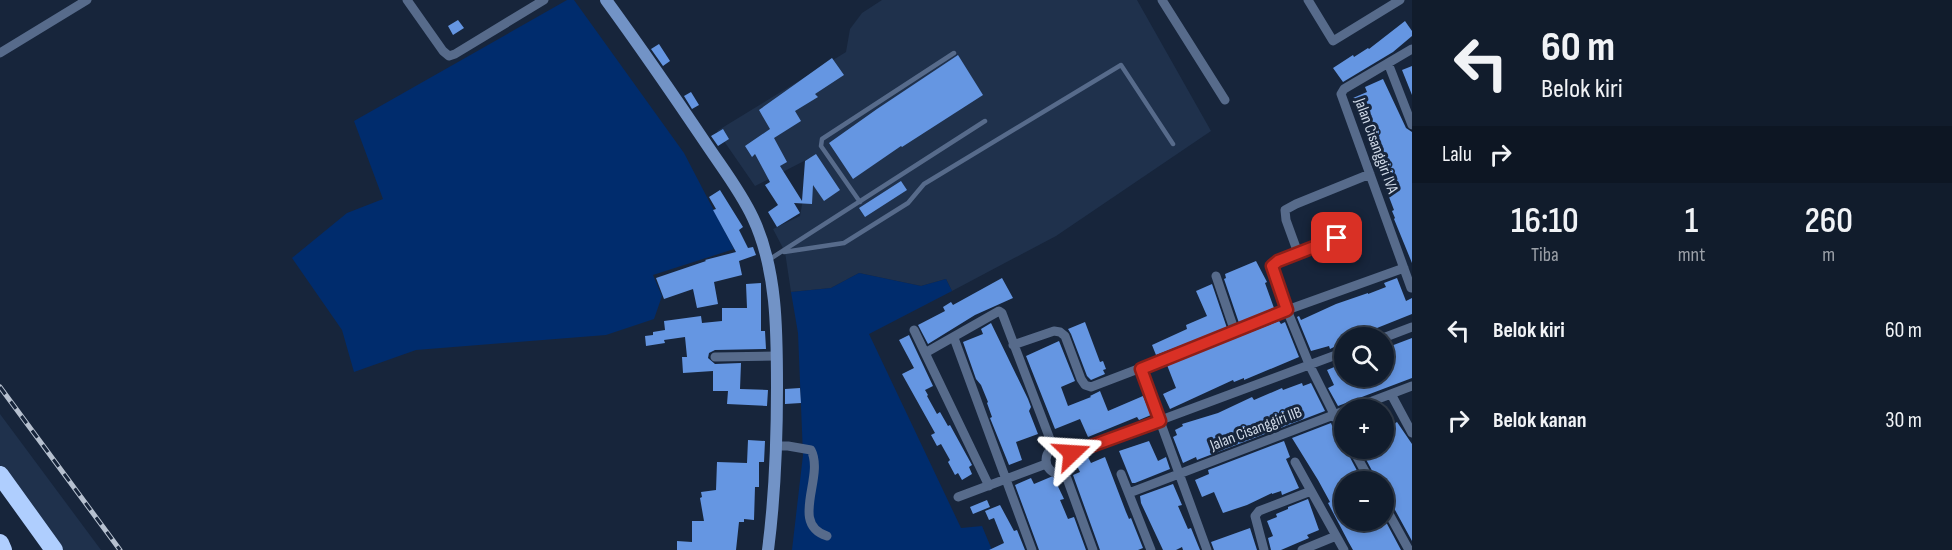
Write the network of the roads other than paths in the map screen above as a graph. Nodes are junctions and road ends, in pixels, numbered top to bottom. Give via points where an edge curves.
1 (87, 0) edge
2 (407, 0) edge
3 (544, 0) edge
4 (606, 0) edge
5 (1162, 0) edge
6 (1400, 0) edge
7 (1313, 2) edge
8 (1412, 49) edge
9 (0, 53) edge
10 (954, 53) dead end
11 (1388, 63) junction
12 (1225, 100) dead end
13 (985, 121) dead end
14 (1412, 125) edge
15 (1173, 144) dead end
16 (1370, 174) junction
17 (860, 202) junction
18 (1337, 238) dead end
19 (784, 252) junction
20 (1298, 253) junction
21 (768, 260) junction
22 (1404, 268) junction
23 (1216, 276) dead end
24 (1411, 288) edge
25 (1287, 310) junction
26 (1412, 327) edge
27 (914, 330) dead end
28 (1235, 332) junction
29 (1394, 334) edge
30 (954, 338) junction
31 (1013, 345) junction
32 (925, 353) junction
33 (1334, 355) edge
34 (777, 356) junction
35 (715, 357) dead end
36 (1309, 364) junction
37 (1141, 369) junction
38 (1412, 386) edge
39 (1391, 394) junction
40 (1378, 399) edge
41 (1334, 415) joint
42 (1160, 421) junction
43 (1412, 433) edge
44 (777, 446) junction
45 (1053, 447) junction
46 (1072, 453) junction
47 (1295, 462) dead end
48 (1046, 464) junction
49 (1065, 473) junction
50 (1121, 474) dead end
51 (1179, 474) junction
52 (0, 475) edge
53 (1006, 480) junction
54 (989, 486) junction
55 (1311, 491) junction
56 (1129, 493) junction
57 (958, 497) dead end
58 (1394, 522) edge
59 (827, 536) dead end
60 (1336, 536) junction
61 (0, 545) edge
62 (3, 550) edge
63 (54, 550) edge
64 (768, 550) edge
65 (1032, 550) edge
66 (1093, 550) edge
67 (1151, 550) edge
68 (1207, 550) edge
69 (1264, 550) edge
70 (1302, 550) edge
71 (1344, 550) edge
72 (1410, 550) edge

1 - 9 street
2 - 3 street via 449,56
4 - 21 street via 735,188 753,217
5 - 12 street
6 - 7 street via 1333,41
8 - 11 street, Jalan Cisanggiri IVA
10 - 17 lane via 822,139 821,146
11 - 14 street
11 - 16 street, Jalan Cisanggiri IVA via 1341,94
13 - 17 lane
15 - 19 lane via 1121,65 924,184 908,202 844,243
16 - 20 street via 1285,210
16 - 22 street, Jalan Cisanggiri IVA
17 - 19 lane
18 - 20 street
19 - 21 lane
20 - 25 street via 1272,266
21 - 34 street
22 - 24 street, Jalan Cisanggiri IVA
22 - 25 street
23 - 28 street
25 - 28 street
25 - 36 street
26 - 29 street
27 - 32 street
28 - 37 street
30 - 31 street via 999,311 1004,315
30 - 32 street
30 - 53 street
31 - 37 street via 1060,332 1081,380 1091,387
31 - 45 street
32 - 54 street
33 - 36 street
34 - 35 street
34 - 44 street
36 - 41 street
36 - 42 street
37 - 42 street
38 - 39 street
39 - 40 street
39 - 43 street
41 - 51 street, Jalan Cisanggiri IIB
42 - 46 street
42 - 51 street
44 - 59 street via 811,450 815,463 809,521 818,533
44 - 64 street
45 - 46 street via 1068,448
45 - 48 street
46 - 49 street via 1074,461
47 - 55 street
48 - 49 street via 1051,471
48 - 53 street
49 - 66 street
50 - 56 street
51 - 56 street, Jalan Cisanggiri IIB
51 - 68 street
52 - 63 highway
53 - 54 street
53 - 65 street
54 - 57 street
55 - 60 street
55 - 69 street via 1255,516
56 - 67 street
58 - 72 street
60 - 70 street
60 - 71 street
61 - 62 highway

